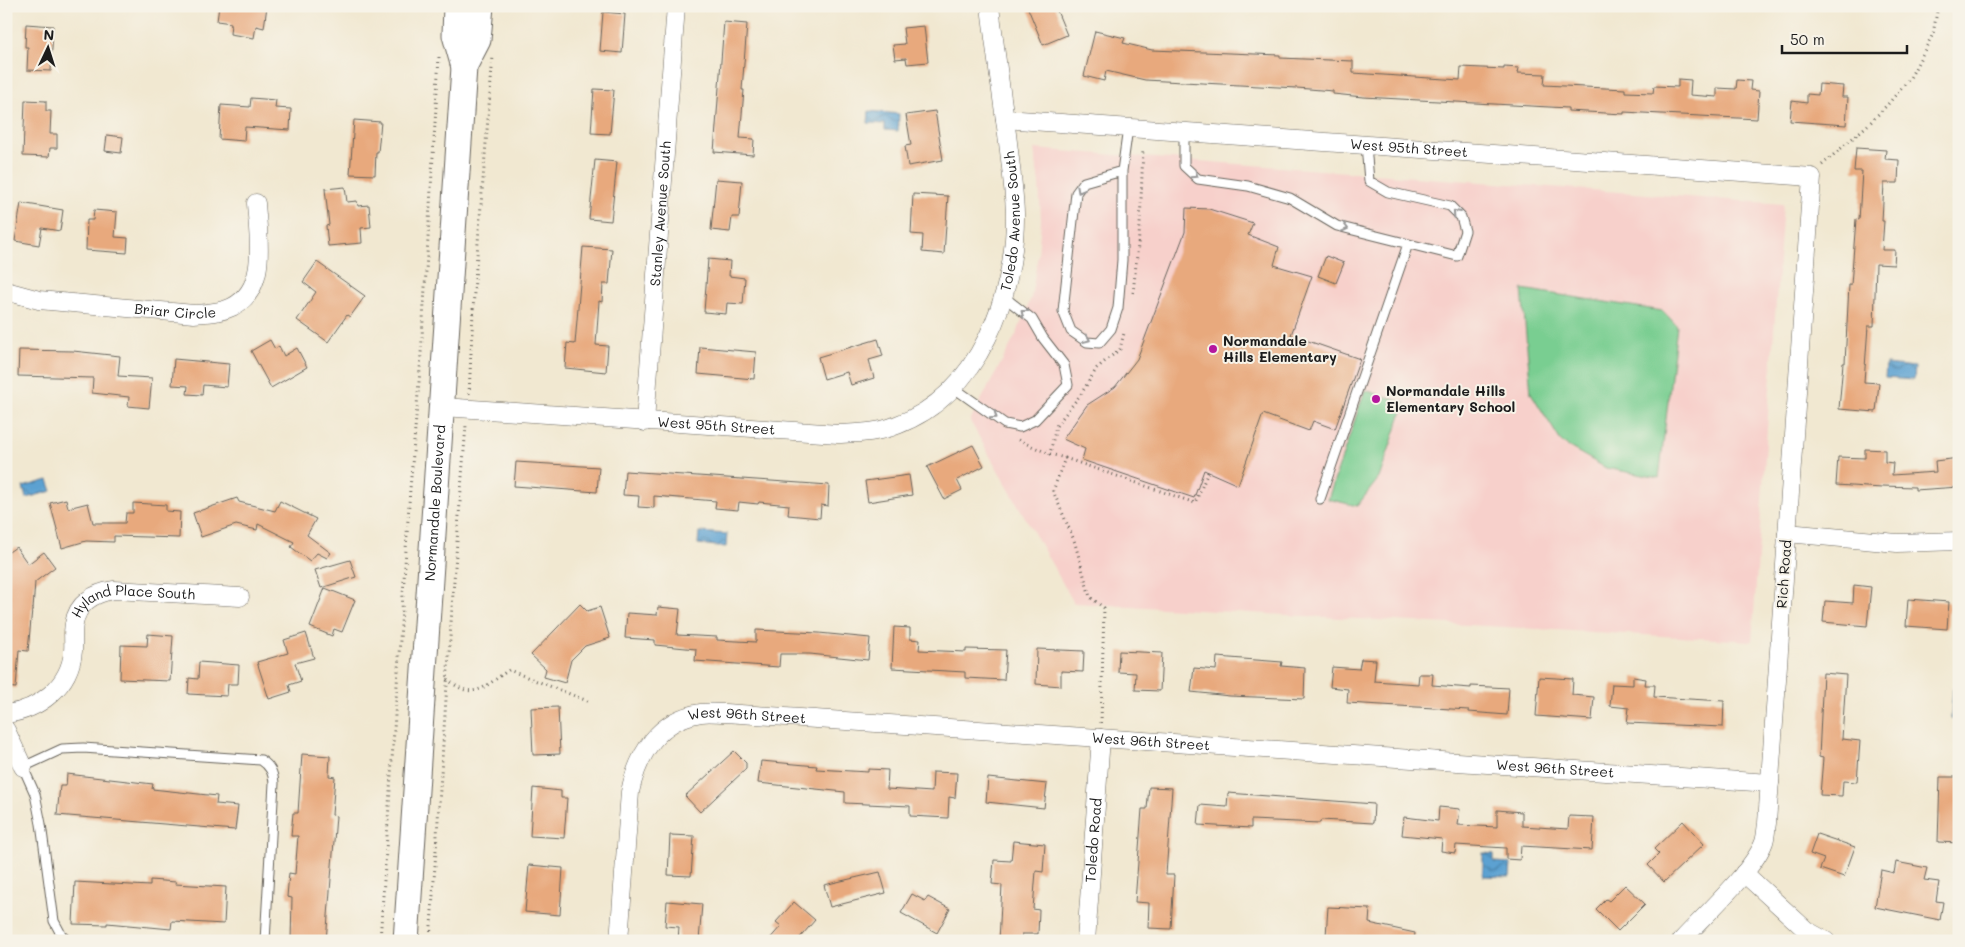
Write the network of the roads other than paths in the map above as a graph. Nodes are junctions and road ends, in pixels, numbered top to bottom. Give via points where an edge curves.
1 (456, 6) edge
2 (481, 6) edge
3 (676, 6) edge
4 (990, 6) edge
5 (464, 67) junction
6 (1005, 119) junction
7 (1128, 128) junction
8 (1184, 132) junction
9 (1366, 145) junction
10 (1122, 171) junction
11 (1810, 177) joint
12 (256, 203) dead end
13 (1408, 244) junction
14 (6, 291) edge
15 (1003, 296) junction
16 (969, 370) joint
17 (954, 388) junction
18 (443, 407) junction
19 (645, 422) junction
20 (1320, 499) dead end
21 (1787, 533) junction
22 (1959, 541) edge
23 (240, 597) dead end
24 (6, 714) edge
25 (6, 730) edge
26 (1100, 738) junction
27 (23, 767) junction
28 (1770, 783) junction
29 (1744, 873) junction
30 (68, 941) edge
31 (265, 941) edge
32 (406, 941) edge
33 (619, 941) edge
34 (1086, 941) edge
35 (1681, 941) edge
36 (1826, 941) edge

1 - 5 main road, Normandale Boulevard via 455,35
2 - 5 main road, Normandale Boulevard via 478,40
3 - 19 street, Stanley Avenue South
4 - 6 street, Toledo Avenue South
5 - 18 main road, Normandale Boulevard
6 - 7 street, West 95th Street
6 - 15 street, Toledo Avenue South via 1015,214 1012,255
7 - 8 street, West 95th Street
7 - 10 lane
8 - 9 street, West 95th Street
8 -> 13 lane via 1184,166 1198,180 1248,186 1290,198 1337,226
9 - 11 street, West 95th Street
13 -> 9 lane via 1457,256 1465,231 1461,217 1450,206 1388,192 1369,181
10 -> 10 lane via 1084,182 1076,193 1063,311 1071,331 1087,342 1099,342 1111,329 1118,308 1122,260
11 - 21 street, Rich Road
12 - 14 street, Briar Circle via 259,265 255,282 246,296 226,310 194,314 39,300
13 - 20 lane
15 - 16 street, Toledo Avenue South via 990,334
17 -> 15 lane via 1005,424 1020,427 1035,420 1068,385 1064,365 1032,319
16 - 17 street, West 95th Street
17 - 19 street, West 95th Street via 926,412 897,426 868,433
18 - 19 street, West 95th Street
18 - 32 main road, Normandale Boulevard
21 - 22 street via 1897,543
21 - 28 street, Rich Road
23 - 24 street, Hyland Place South via 100,592 87,599 78,610 73,652 67,672 55,690 39,704
25 - 27 street
26 - 28 street, West 96th Street
26 - 33 street, West 96th Street via 725,713 700,713 677,720 643,752 634,771
26 - 34 street, Toledo Road
27 - 30 lane via 35,794 54,921
27 - 31 lane via 62,749 83,748 260,760 268,765 274,783
28 - 29 street, Rich Road via 1764,842
29 - 35 street, Rich Road
29 - 36 street via 1806,930

